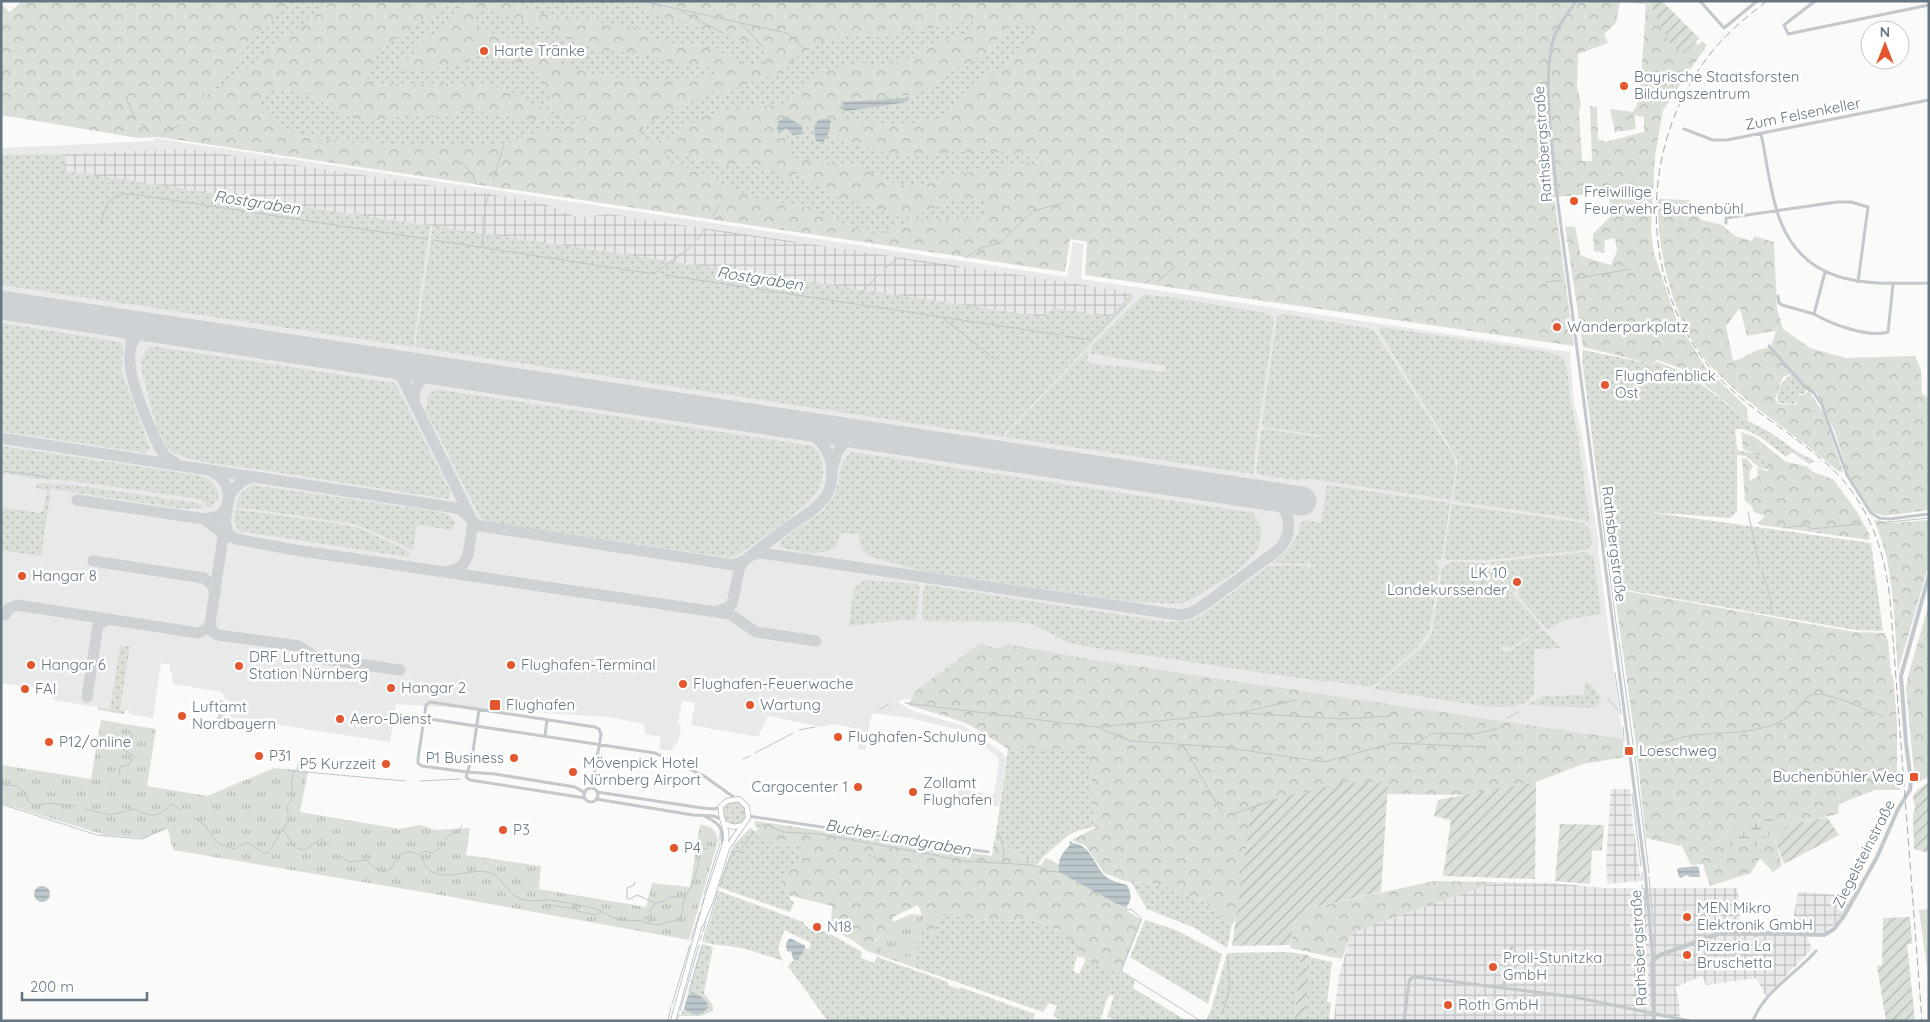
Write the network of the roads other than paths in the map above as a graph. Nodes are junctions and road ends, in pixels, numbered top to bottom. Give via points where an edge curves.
1 (1576, 1) edge
2 (1700, 1) edge
3 (1757, 1) edge
4 (1815, 1) edge
5 (1929, 6) edge
6 (1929, 100) edge
7 (1684, 129) dead end
8 (1761, 134) junction
9 (1777, 210) junction
10 (1726, 223) dead end
11 (1825, 272) junction
12 (1858, 282) junction
13 (1929, 283) edge
14 (1893, 284) junction
15 (1778, 296) dead end
16 (1814, 314) junction
17 (1769, 346) dead end
18 (1929, 514) edge
19 (1929, 575) edge
20 (479, 710) junction
21 (423, 718) junction
22 (547, 720) junction
23 (477, 725) junction
24 (545, 735) junction
25 (599, 743) junction
26 (467, 772) junction
27 (592, 788) junction
28 (597, 792) junction
29 (584, 793) junction
30 (585, 798) junction
31 (736, 798) junction
32 (596, 800) junction
33 (721, 806) junction
34 (703, 815) junction
35 (748, 816) junction
36 (721, 819) junction
37 (725, 824) junction
38 (744, 824) junction
39 (724, 850) junction
40 (988, 852) dead end
41 (701, 924) junction
42 (1512, 947) dead end
43 (1816, 951) dead end
44 (1653, 960) junction
45 (1504, 988) junction
46 (1654, 1014) junction
47 (673, 1021) edge
48 (1404, 1021) edge
49 (1654, 1021) edge
50 (1690, 1021) edge
51 (1753, 1021) edge

1 - 44 street, Rathsbergstraße via 1553,43 1549,70 1550,119 1558,203 1645,871
2 - 3 street via 1724,28
4 - 5 street via 1784,25 1788,34
6 - 8 street, Zum Felsenkeller
7 - 8 street, Zum Felsenkeller via 1722,141
8 - 9 street
9 - 10 street via 1726,218
9 - 11 street via 1796,248
9 - 12 street via 1837,202 1868,207
11 - 12 street
11 - 16 street
12 - 14 street
13 - 14 street
14 - 16 street via 1889,329 1885,333 1852,330
15 - 16 street via 1782,305
17 - 18 street via 1822,405 1847,476 1871,513 1889,519
19 - 44 street, Ziegelsteinstraße via 1901,676 1911,788 1844,916 1834,929 1818,936 1727,932
20 - 21 street via 430,702 425,707
20 - 22 street
20 - 23 street
21 - 23 street
21 - 26 street via 418,763
22 - 24 street
22 - 25 street via 595,727 600,732
23 - 24 street
23 - 26 street
24 - 25 street
25 - 27 street
25 - 31 street via 655,753 704,776
26 - 29 street via 575,787
26 - 30 street via 466,777 470,780
27 - 28 street
27 - 29 street
28 - 32 street
28 - 33 street via 702,808
29 - 30 street
30 - 32 street
31 - 33 main road
31 - 35 main road via 746,805
32 - 34 street
33 - 36 main road
34 - 36 street
34 - 39 street via 721,827
35 - 38 main road
35 - 40 street
36 - 37 main road
37 - 38 main road via 736,827
37 - 39 main road
38 - 41 main road via 729,845
39 - 41 main road
41 - 47 main road
42 - 45 street via 1507,956
43 - 51 street via 1766,999
44 - 46 street, Rathsbergstraße
45 - 46 street via 1588,999
45 - 48 street via 1414,977 1408,982
46 - 49 street, Rathsbergstraße
46 - 50 street

